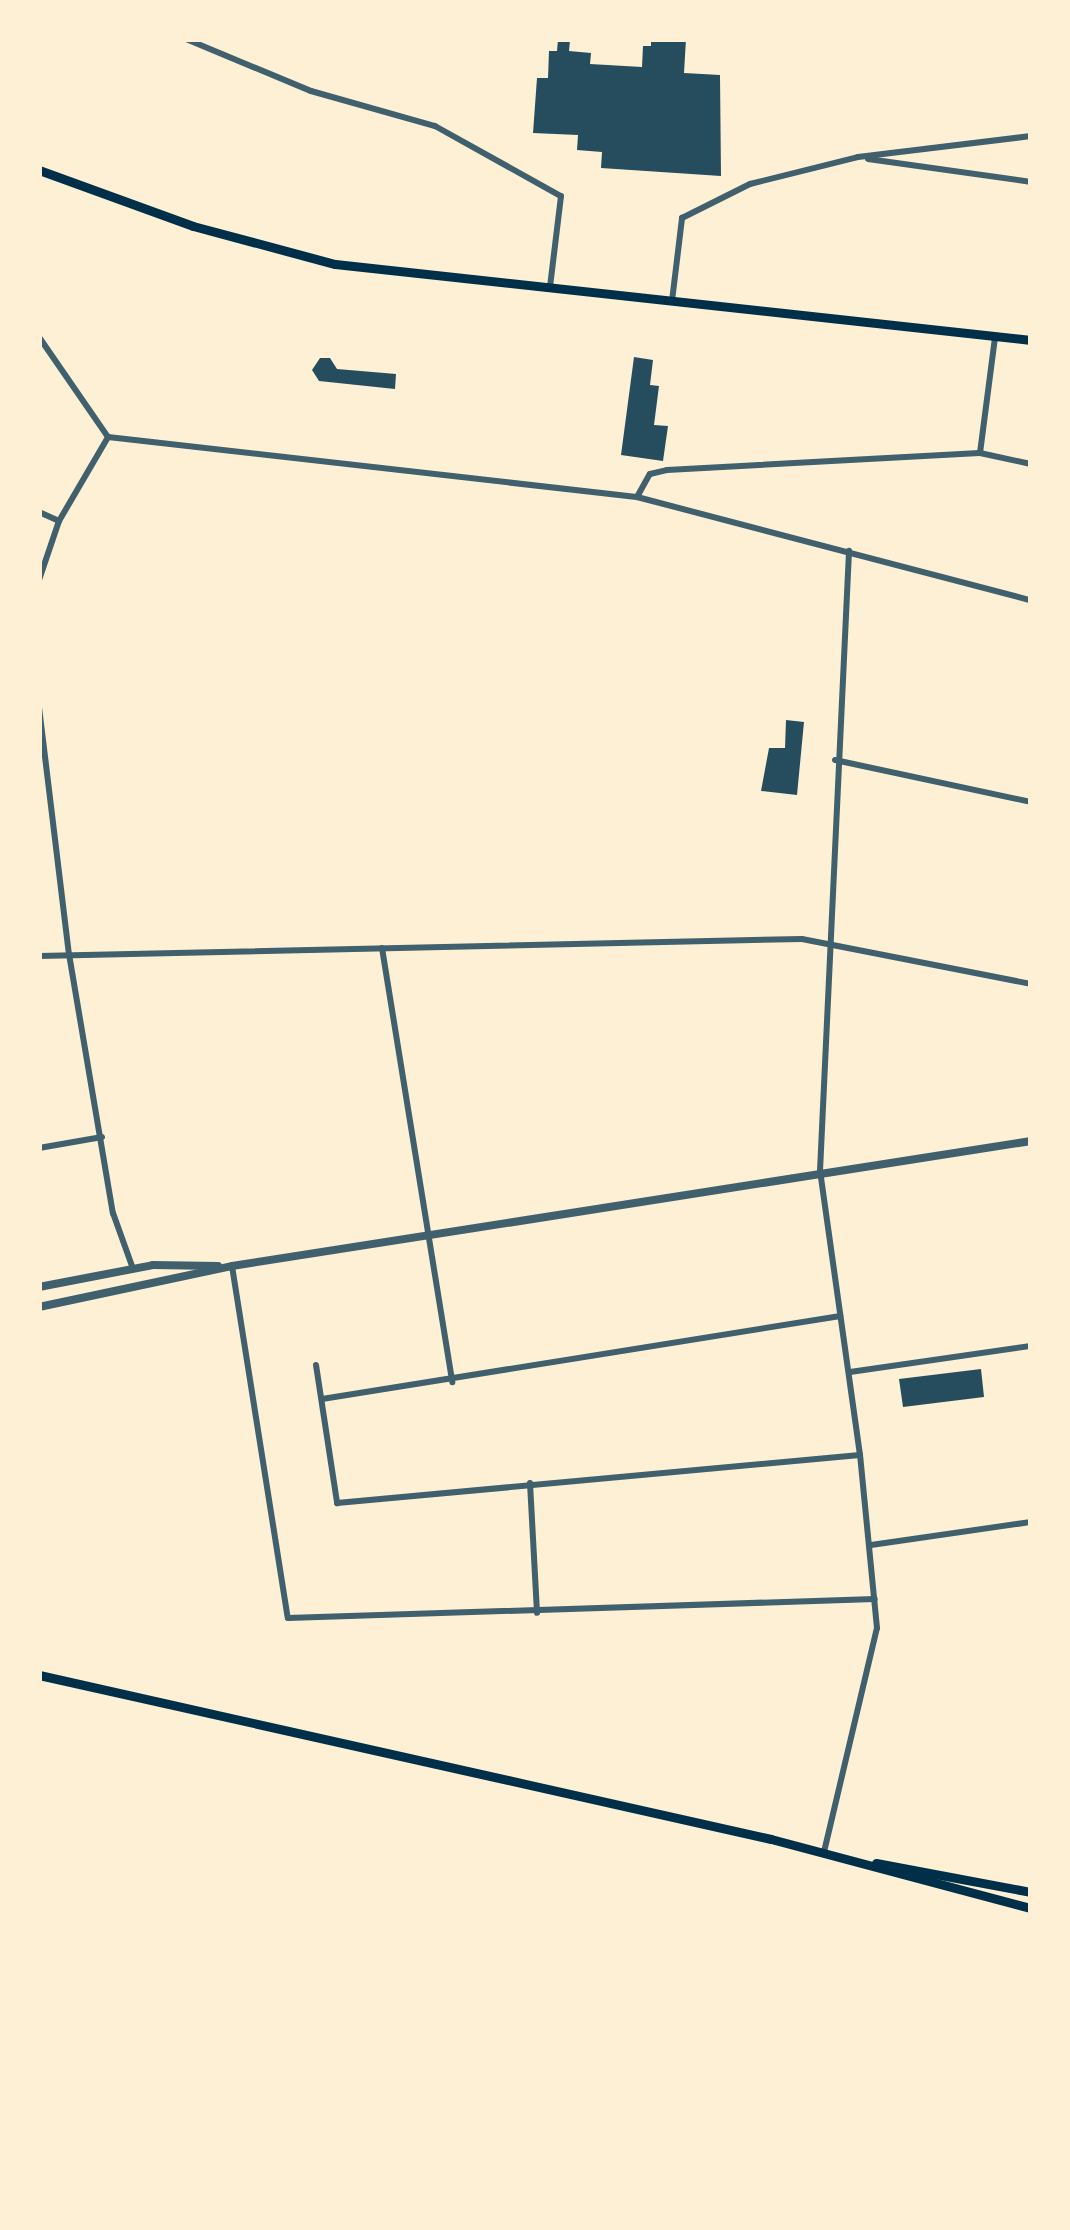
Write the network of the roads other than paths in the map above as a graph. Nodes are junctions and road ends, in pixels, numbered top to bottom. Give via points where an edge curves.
1 (185, 39) edge
2 (1031, 136) edge
3 (858, 157) junction
4 (39, 170) edge
5 (1031, 182) edge
6 (550, 287) junction
7 (672, 301) junction
8 (995, 336) junction
9 (39, 337) edge
10 (1031, 340) edge
11 (108, 437) junction
12 (980, 453) junction
13 (1031, 464) edge
14 (638, 497) junction
15 (39, 512) edge
16 (59, 521) junction
17 (848, 551) junction
18 (39, 580) edge
19 (1031, 600) edge
20 (39, 707) edge
21 (835, 760) junction
22 (1031, 802) edge
23 (826, 941) junction
24 (382, 948) junction
25 (69, 954) junction
26 (39, 956) edge
27 (1031, 984) edge
28 (102, 1137) junction
29 (1031, 1141) edge
30 (39, 1148) edge
31 (820, 1171) junction
32 (429, 1234) junction
33 (232, 1266) junction
34 (134, 1269) junction
35 (39, 1287) edge
36 (39, 1307) edge
37 (840, 1316) junction
38 (1031, 1346) edge
39 (316, 1365) dead end
40 (849, 1372) junction
41 (452, 1382) junction
42 (322, 1399) junction
43 (860, 1455) junction
44 (530, 1483) junction
45 (1031, 1522) edge
46 (871, 1545) junction
47 (875, 1599) junction
48 (537, 1613) junction
49 (39, 1675) edge
50 (824, 1852) junction
51 (853, 1861) junction
52 (1031, 1892) edge
53 (1031, 1908) edge

1 - 6 street via 311,91 435,126 561,196
2 - 3 street
3 - 5 street
3 - 7 street via 765,179 682,218
4 - 6 main road via 193,226 335,264
6 - 7 main road
7 - 8 main road
8 - 10 main road
8 - 12 street
9 - 11 street
11 - 14 street
11 - 16 street
12 - 13 street
12 - 14 street via 667,470 650,474
14 - 17 street
15 - 16 street
16 - 18 street
17 - 19 street
17 - 21 street
20 - 25 street
21 - 22 street
21 - 23 street
23 - 24 street
23 - 27 street
23 - 31 street
24 - 25 street
24 - 32 street
25 - 26 street
25 - 28 street
28 - 30 street
28 - 34 street via 113,1213
29 - 31 street
31 - 32 street
31 - 37 street
32 - 33 street
32 - 41 street
33 - 34 street
33 - 36 street
33 - 48 street via 288,1618
34 - 35 street
37 - 40 street
37 - 41 street
38 - 40 street
39 - 42 street
40 - 43 street
41 - 42 street
42 - 44 street via 337,1503
43 - 44 street
43 - 46 street
44 - 48 street
45 - 46 street
46 - 47 street
47 - 48 street
47 - 50 street via 874,1650
49 - 50 main road
50 - 51 main road
51 - 52 main road
51 - 53 main road

